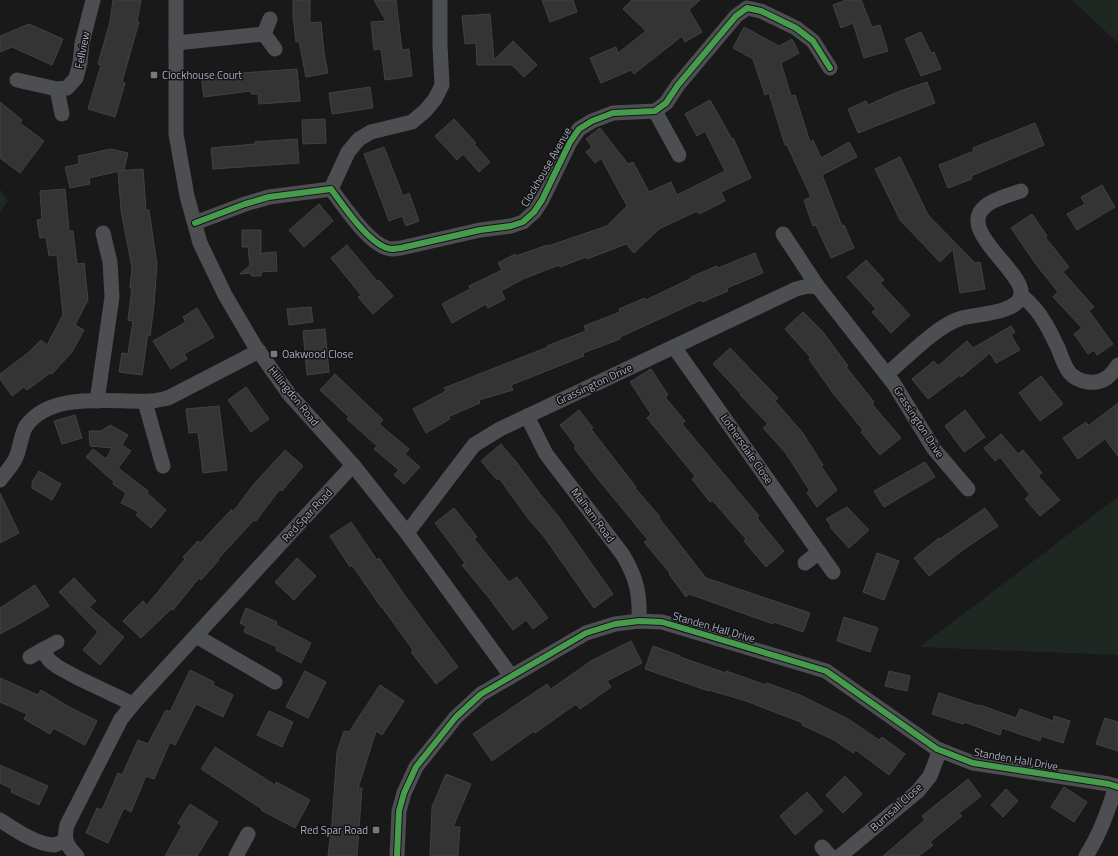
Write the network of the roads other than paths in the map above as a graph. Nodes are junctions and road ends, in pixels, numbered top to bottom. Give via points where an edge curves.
1 (93, 0) edge
2 (176, 0) edge
3 (440, 0) edge
4 (746, 4) edge
5 (270, 18) dead end
6 (264, 34) junction
7 (176, 43) junction
8 (275, 49) dead end
9 (830, 68) dead end
10 (17, 80) dead end
11 (57, 89) junction
12 (655, 111) junction
13 (62, 114) dead end
14 (679, 155) dead end
15 (331, 189) junction
16 (1021, 191) dead end
17 (195, 223) junction
18 (103, 233) dead end
19 (783, 234) dead end
20 (818, 287) junction
21 (1021, 295) junction
22 (674, 346) junction
23 (259, 351) junction
24 (1118, 365) edge
25 (887, 374) junction
26 (97, 401) junction
27 (145, 402) junction
28 (526, 416) junction
29 (353, 465) junction
30 (163, 466) dead end
31 (0, 480) edge
32 (968, 489) dead end
33 (407, 533) junction
34 (819, 552) junction
35 (805, 563) dead end
36 (833, 572) dead end
37 (639, 621) junction
38 (196, 636) junction
39 (57, 642) dead end
40 (511, 676) junction
41 (275, 682) dead end
42 (133, 704) junction
43 (940, 750) junction
44 (1117, 787) edge
45 (0, 820) edge
46 (248, 834) dead end
47 (66, 840) junction
48 (77, 856) edge
49 (236, 856) edge
50 (397, 856) edge
51 (840, 856) edge
52 (1086, 856) edge

1 - 11 street, Fellview via 76,78 67,88
2 - 7 street, Hillingdon Road
3 - 15 street via 442,85 435,99 412,122 371,132 359,139 348,152
4 - 9 street via 796,28 813,41
4 - 12 street via 666,103
5 - 6 street
6 - 7 street
6 - 8 street
7 - 17 street, Hillingdon Road via 176,134 187,196
10 - 11 street
11 - 13 street
12 - 14 street
12 - 15 street, Clockhouse Avenue via 613,113 579,129 534,212 523,222 511,226 391,249 378,244 365,233
15 - 17 street via 269,197
16 - 21 street via 987,205 980,213 979,221 986,241 1020,285
17 - 23 street, Hillingdon Road via 200,243 225,295
18 - 26 street via 110,262 112,297
19 - 20 street, Grassington Drive
20 - 22 street, Grassington Drive via 796,289
20 - 25 street, Grassington Drive
21 - 24 street via 1030,302 1045,322 1065,367 1072,376 1094,383 1103,381
21 - 25 street, Grassington Drive via 1017,303 1004,309 959,318 940,329
22 - 28 street, Grassington Drive
22 - 34 street, Lothersdale Close
23 - 27 street via 168,398
23 - 29 street, Hillingdon Road via 290,394
25 - 32 street, Grassington Drive via 934,449
26 - 27 street
26 - 31 street via 68,402 36,416 25,427 16,457
27 - 30 street
28 - 33 street, Grassington Drive via 474,445
28 - 37 street, Malham Road via 546,454 633,571 640,604
29 - 33 street, Hillingdon Road
29 - 38 street, Red Spar Road
33 - 40 street, Hillingdon Road
34 - 35 street
34 - 36 street, Lothersdale Close
37 - 40 street, Standen Hall Drive via 615,624 586,633
37 - 43 street, Standen Hall Drive via 662,622 826,671
38 - 41 street via 256,679
38 - 42 street, Red Spar Road
39 - 42 street via 36,654 78,678
40 - 50 street, Standen Hall Drive via 481,694 456,717 416,767 404,792 399,811
42 - 47 street, Red Spar Road via 121,719 67,825
43 - 44 street, Standen Hall Drive via 973,763
43 - 51 street, Burnsall Close via 930,776 918,791
44 - 52 street via 1106,818
45 - 47 street via 41,842 55,845
46 - 49 street
47 - 48 street via 69,848

